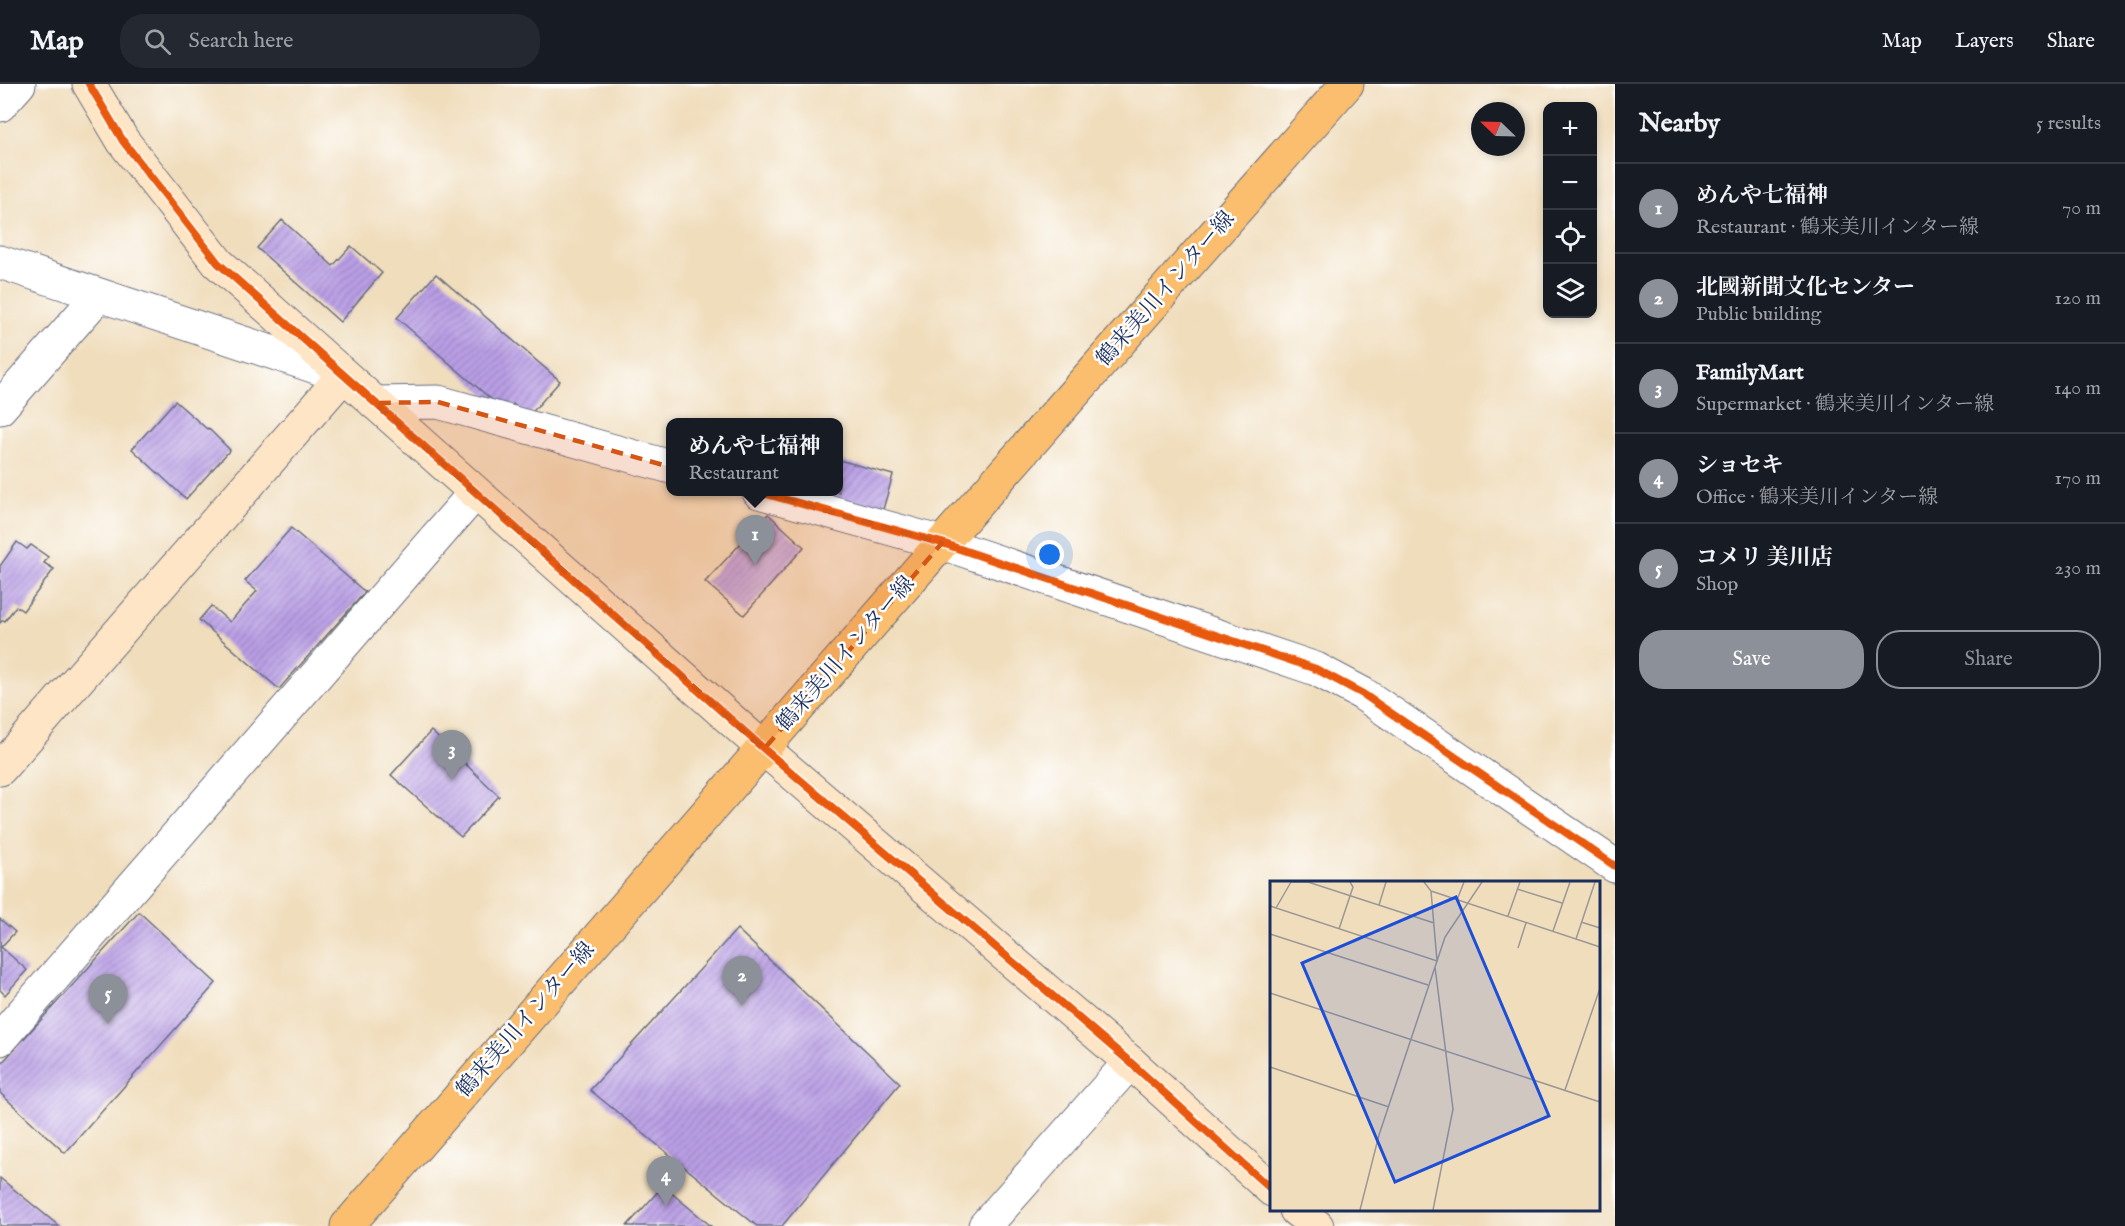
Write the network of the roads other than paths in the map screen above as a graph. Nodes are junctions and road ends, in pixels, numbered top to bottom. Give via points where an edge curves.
1 (89, 84) edge
2 (1347, 84) edge
3 (0, 262) edge
4 (99, 295) junction
5 (343, 376) junction
6 (375, 403) junction
7 (0, 408) edge
8 (666, 466) edge
9 (474, 494) junction
10 (773, 496) edge
11 (942, 543) junction
12 (764, 749) junction
13 (0, 769) edge
14 (1615, 866) edge
15 (0, 1039) edge
16 (1130, 1062) junction
17 (1270, 1188) edge
18 (1298, 1211) edge
19 (347, 1226) edge
20 (985, 1226) edge
21 (1317, 1226) edge

1 - 5 street via 123,141 218,263
2 - 11 main road, 鶴来美川インター線
3 - 4 street
4 - 5 street
4 - 7 street
5 - 6 street
5 - 13 street
6 - 8 street via 438,402
6 - 9 street
9 - 12 street
9 - 15 street
10 - 11 street
11 - 12 main road, 鶴来美川インター線
11 - 14 street via 1316,669 1363,694
12 - 16 street
12 - 19 main road, 鶴来美川インター線
16 - 17 street
16 - 20 street
18 - 21 street

